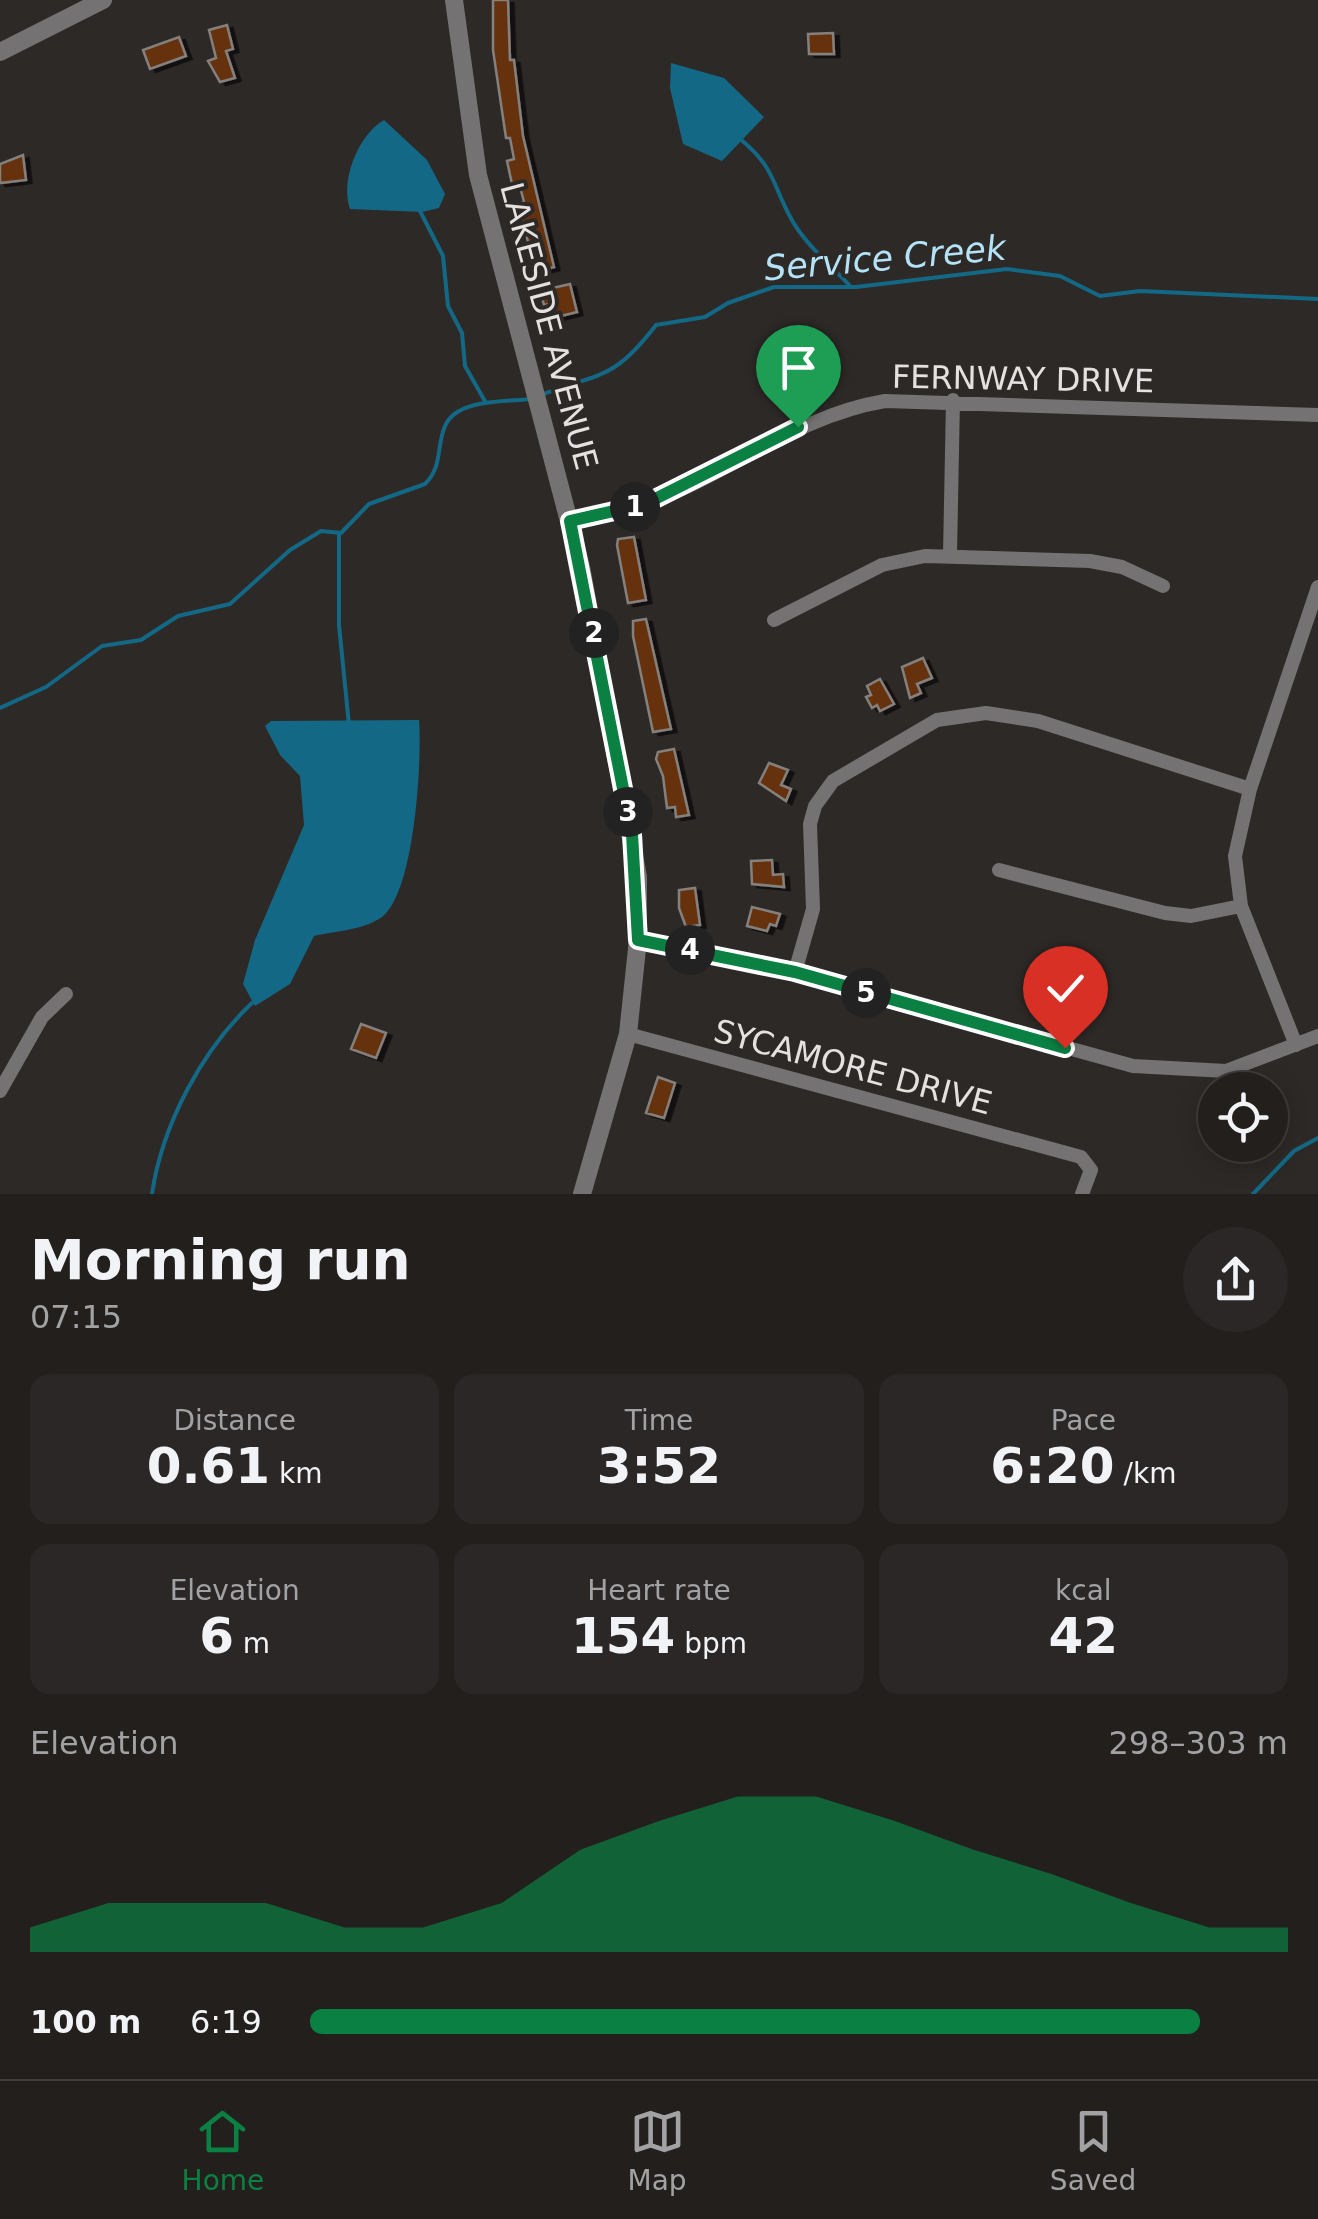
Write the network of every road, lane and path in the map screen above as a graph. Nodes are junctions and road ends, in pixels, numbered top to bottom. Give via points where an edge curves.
1 (104, 0) edge
2 (454, 0) edge
3 (0, 52) edge
4 (954, 400) junction
5 (1318, 415) edge
6 (570, 521) junction
7 (950, 556) junction
8 (1163, 586) dead end
9 (1318, 587) edge
10 (774, 620) dead end
11 (1250, 789) junction
12 (999, 870) dead end
13 (1241, 906) junction
14 (638, 940) junction
15 (795, 972) junction
16 (66, 994) dead end
17 (628, 1034) junction
18 (1318, 1036) edge
19 (1296, 1045) junction
20 (2, 1082) edge
21 (582, 1194) edge
22 (1082, 1194) edge

1 - 3 street
2 - 6 street, LAKESIDE AVENUE via 478,175
4 - 5 street, FERNWAY DRIVE
4 - 6 street, FERNWAY DRIVE via 885,401 826,415 645,504
4 - 7 street
6 - 14 street, LAKESIDE AVENUE via 632,834
7 - 8 street via 1090,560
7 - 10 street via 882,565
9 - 11 street
11 - 13 street via 1235,856
11 - 15 street via 1038,720 986,713 937,720 833,781 815,806 813,909
12 - 13 street via 1165,913 1192,916
13 - 19 street
14 - 15 street
14 - 17 street, LAKESIDE AVENUE
15 - 19 street via 1132,1066 1226,1071
16 - 20 street via 42,1016
17 - 21 street, LAKESIDE AVENUE
17 - 22 street, SYCAMORE DRIVE via 1081,1157 1091,1170
18 - 19 street

